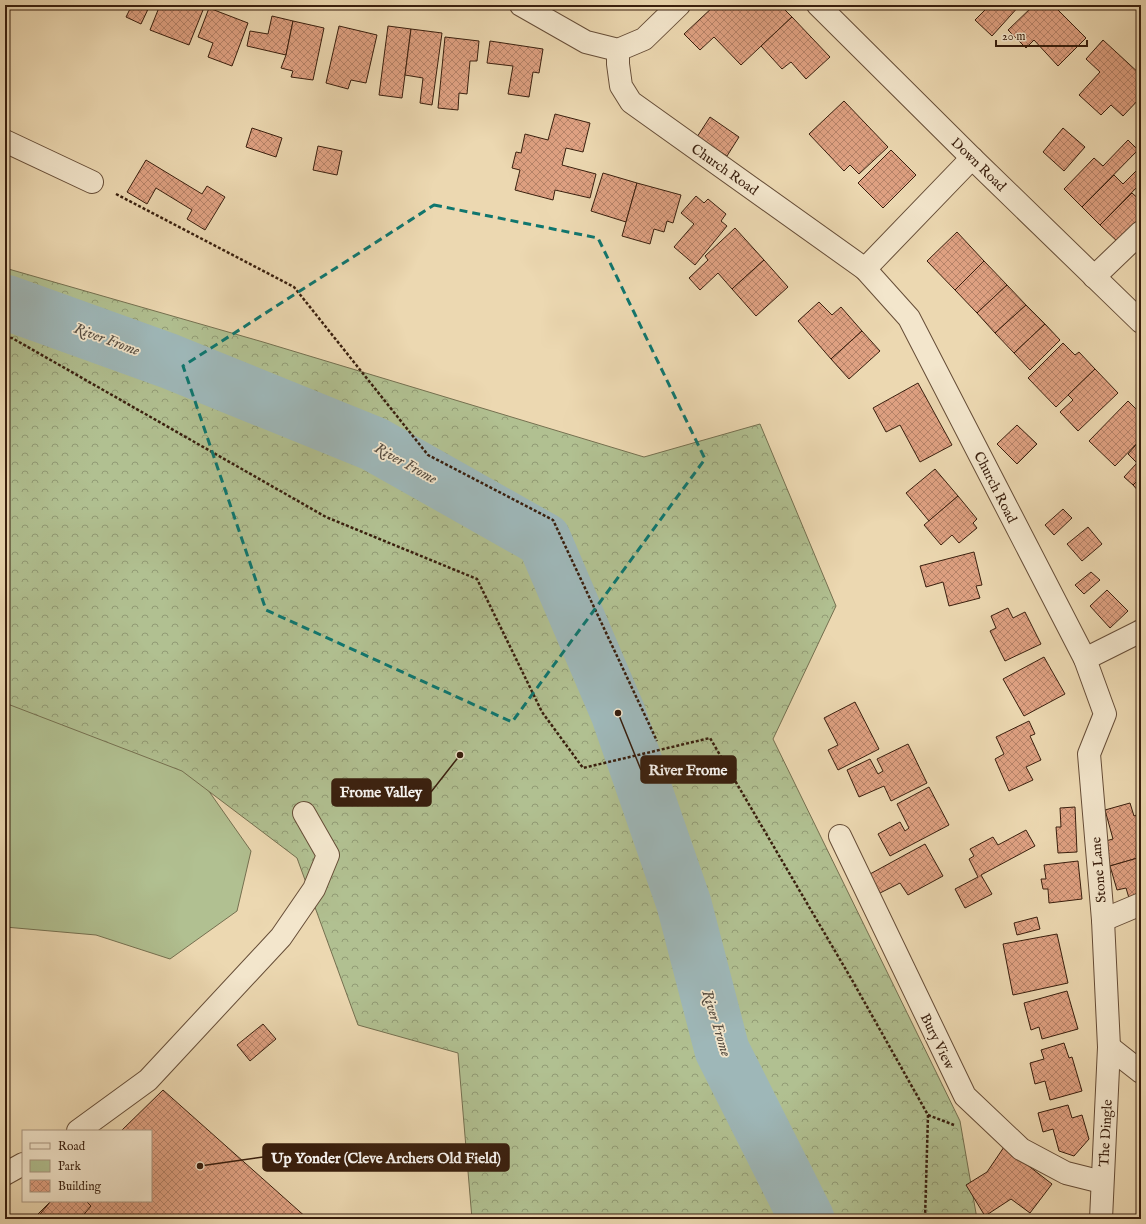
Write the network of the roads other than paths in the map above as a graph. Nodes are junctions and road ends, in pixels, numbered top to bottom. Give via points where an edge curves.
1 (521, 5) edge
2 (679, 5) edge
3 (818, 5) edge
4 (618, 50) junction
5 (5, 141) edge
6 (972, 158) junction
7 (92, 182) road end
8 (1141, 232) edge
9 (865, 269) junction
10 (1094, 276) junction
11 (1141, 322) edge
12 (1141, 632) edge
13 (1085, 659) junction
14 (304, 813) dead end
15 (840, 836) dead end
16 (1141, 904) edge
17 (1102, 920) junction
18 (1109, 1047) junction
19 (1141, 1072) edge
20 (79, 1130) edge
21 (22, 1165) edge
22 (5, 1174) edge
23 (1102, 1182) junction
24 (1101, 1219) edge

1 - 4 street via 586,42
2 - 4 street via 644,39
3 - 6 street, Down Road
4 - 9 street, Church Road via 621,86 631,102
5 - 7 street
6 - 9 street
6 - 10 street, Down Road
8 - 10 street
9 - 13 street, Church Road via 909,318
10 - 11 street, Down Road
12 - 13 street
13 - 17 street, Stone Lane via 1105,714 1089,754
14 - 20 street via 328,855 314,889 281,937 148,1080
15 - 23 street, Bury View via 965,1096 1021,1149 1066,1173
16 - 17 street
17 - 18 street, Stone Lane
18 - 19 street
18 - 23 street, The Dingle
21 - 22 street
23 - 24 street, The Dingle

